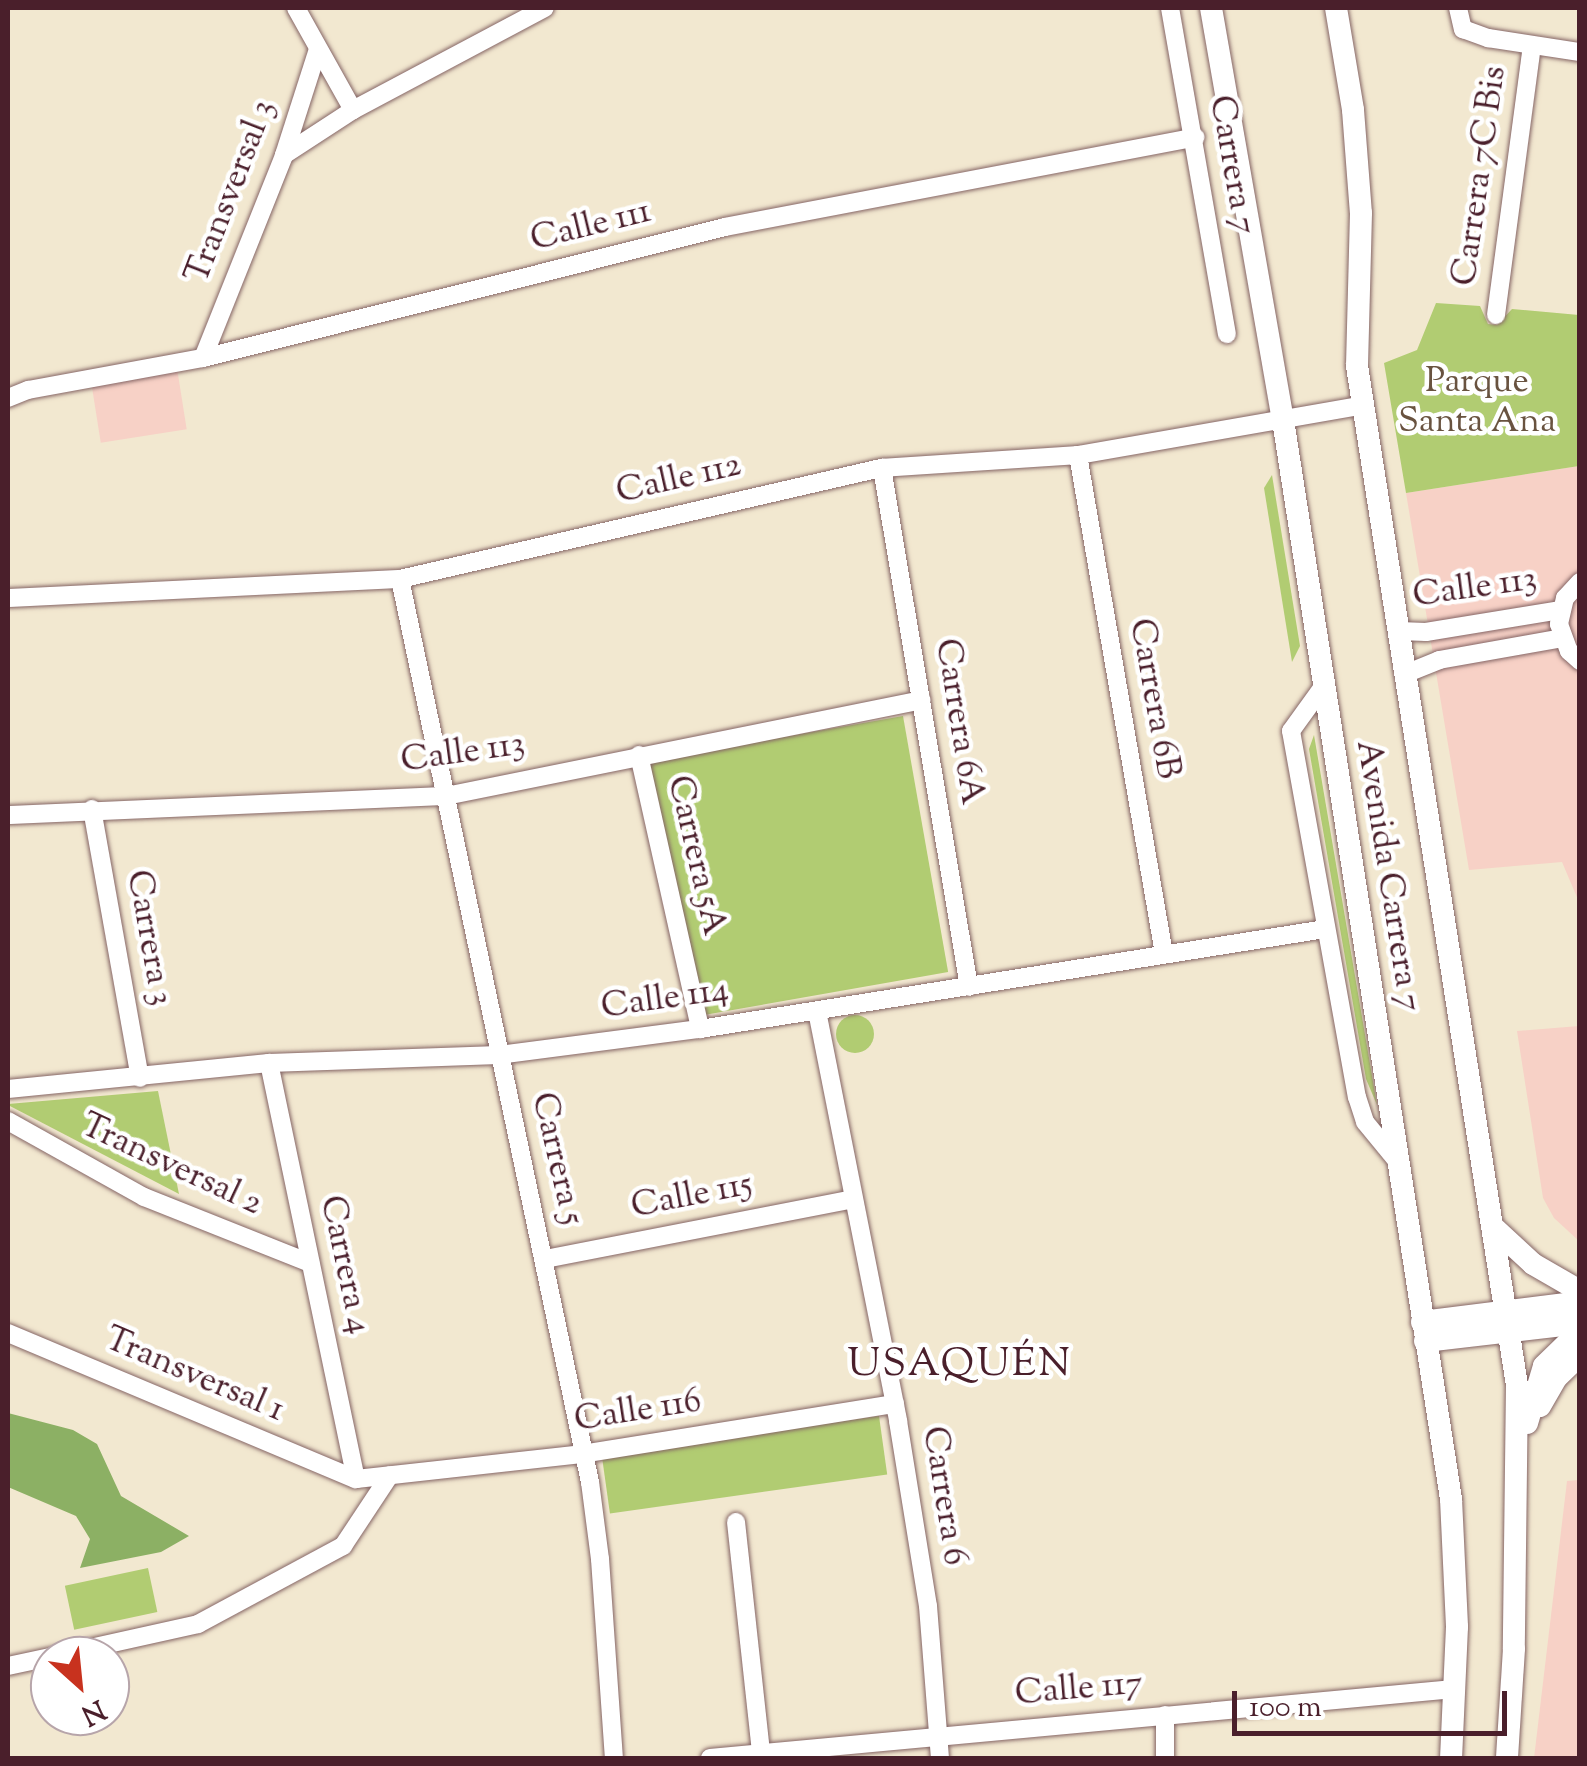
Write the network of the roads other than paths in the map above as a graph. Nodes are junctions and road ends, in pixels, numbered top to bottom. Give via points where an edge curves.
1 (296, 8) edge
2 (545, 8) edge
3 (1170, 8) edge
4 (1211, 8) edge
5 (1336, 8) edge
6 (1458, 8) edge
7 (1532, 46) junction
8 (318, 49) junction
9 (1580, 52) edge
10 (353, 110) junction
11 (1194, 137) junction
12 (284, 155) junction
13 (1496, 315) dead end
14 (1227, 334) dead end
15 (203, 358) junction
16 (8, 398) edge
17 (1364, 405) junction
18 (1282, 420) junction
19 (1078, 455) junction
20 (882, 468) junction
21 (400, 579) junction
22 (1580, 582) edge
23 (8, 598) edge
24 (1560, 610) junction
25 (1399, 631) junction
26 (1562, 638) junction
27 (1580, 661) edge
28 (1405, 674) junction
29 (1322, 688) junction
30 (921, 700) junction
31 (639, 755) junction
32 (446, 796) junction
33 (92, 809) junction
34 (8, 815) edge
35 (1325, 929) junction
36 (1164, 954) junction
37 (969, 986) junction
38 (818, 1011) junction
39 (700, 1029) junction
40 (499, 1054) junction
41 (270, 1063) junction
42 (140, 1078) junction
43 (8, 1089) edge
44 (8, 1121) edge
45 (1397, 1162) junction
46 (853, 1199) junction
47 (1492, 1226) junction
48 (544, 1259) junction
49 (310, 1264) junction
50 (1534, 1264) junction
51 (1580, 1271) edge
52 (1580, 1291) edge
53 (1580, 1302) edge
54 (1507, 1321) junction
55 (1424, 1331) junction
56 (8, 1332) edge
57 (1578, 1336) edge
58 (894, 1404) junction
59 (582, 1454) junction
60 (390, 1475) junction
61 (356, 1479) junction
62 (1517, 1481) junction
63 (736, 1522) dead end
64 (130, 1639) edge
65 (1454, 1690) junction
66 (1165, 1715) junction
67 (939, 1735) junction
68 (761, 1753) junction
69 (614, 1758) edge
70 (710, 1758) edge
71 (940, 1758) edge
72 (1164, 1758) edge
73 (1451, 1758) edge
74 (1507, 1758) edge

1 - 8 street
2 - 10 street
3 - 11 street, Carrera 7
4 - 18 main road, Avenida Carrera 7
5 - 17 main road, Avenida Carrera 7 via 1361,213 1357,366
6 - 7 street via 1464,29
7 - 9 street
7 - 13 street, Carrera 7C Bis
8 - 10 street
8 - 12 street, Transversal 3
10 - 12 street
11 - 14 street, Carrera 7
11 - 15 street, Calle 111 via 725,226
12 - 15 street, Transversal 3
15 - 16 street, Calle 111
17 - 18 street, Calle 112
17 - 25 main road, Avenida Carrera 7
18 - 19 street, Calle 112
18 - 29 main road, Avenida Carrera 7
19 - 20 street, Calle 112
19 - 36 street, Carrera 6B
20 - 21 street, Calle 112
20 - 30 street, Carrera 6A
21 - 23 street, Calle 112
21 - 32 street, Carrera 5
22 - 24 street
24 - 25 street, Calle 113
24 - 26 street
25 - 28 main road, Avenida Carrera 7
26 - 27 street
26 - 28 street, Calle 113 via 1439,660
28 - 47 main road, Avenida Carrera 7
29 - 35 street via 1290,731
29 - 45 main road, Avenida Carrera 7
30 - 31 street, Calle 113
30 - 37 street, Carrera 6A
31 - 32 street, Calle 113
31 - 39 street, Carrera 5A
32 - 33 street, Calle 113
32 - 40 street, Carrera 5
33 - 34 street, Calle 113
33 - 42 street, Carrera 3
35 - 36 street, Calle 114
35 - 45 street via 1361,1114
36 - 37 street, Calle 114
37 - 38 street, Calle 114
38 - 39 street, Calle 114
38 - 46 street, Carrera 6
39 - 40 street, Calle 114
40 - 41 street, Calle 114
40 - 48 street, Carrera 5
41 - 42 street, Calle 114
41 - 49 street, Carrera 4
42 - 43 street, Calle 114
44 - 49 street, Transversal 2 via 144,1197
45 - 55 main road, Avenida Carrera 7
46 - 48 street, Calle 115
46 - 58 street, Carrera 6
47 - 50 main road
47 - 54 main road, Avenida Carrera 7
48 - 59 street, Carrera 5
49 - 61 street, Carrera 4
50 - 51 main road
50 - 52 main road
53 - 54 main road
54 - 55 main road
54 - 57 main road
54 - 62 main road, Avenida Carrera 7
55 - 65 main road, Avenida Carrera 7 via 1456,1541
56 - 61 street, Transversal 1
57 - 62 main road via 1553,1353 1536,1383
58 - 59 street, Calle 116
58 - 67 street, Carrera 6 via 928,1606
59 - 60 street, Calle 116
59 - 69 street, Carrera 5 via 600,1559
60 - 61 street, Calle 116
60 - 64 street via 343,1546 198,1624
62 - 74 main road, Avenida Carrera 7
63 - 68 street
65 - 66 street, Calle 117
65 - 73 main road, Avenida Carrera 7
66 - 67 street, Calle 117
66 - 72 street
67 - 68 street, Calle 117
67 - 71 street, Carrera 6
68 - 70 street, Calle 117

